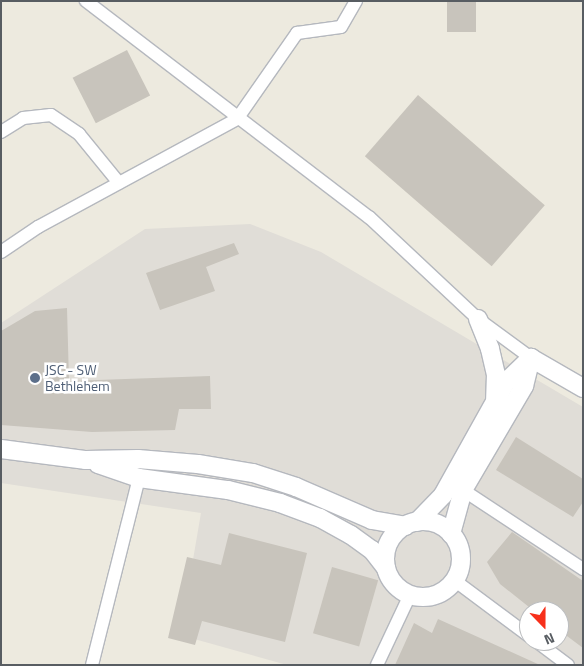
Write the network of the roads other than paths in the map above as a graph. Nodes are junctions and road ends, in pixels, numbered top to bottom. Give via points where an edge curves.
1 (86, 1) edge
2 (356, 1) edge
3 (237, 119) junction
4 (1, 132) edge
5 (119, 183) junction
6 (1, 252) edge
7 (478, 319) junction
8 (532, 358) junction
9 (583, 388) edge
10 (495, 400) junction
11 (1, 449) edge
12 (86, 460) junction
13 (139, 478) junction
14 (463, 490) junction
15 (411, 524) junction
16 (451, 534) junction
17 (386, 568) junction
18 (583, 569) edge
19 (454, 580) junction
20 (410, 595) junction
21 (519, 629) edge
22 (549, 651) edge
23 (92, 665) edge
24 (377, 665) edge
25 (568, 665) edge

1 - 3 street
2 - 3 street via 341,27 297,33
3 - 5 street
3 - 7 street via 369,217
4 - 5 street via 23,118 51,116 79,134
5 - 6 street via 38,227
7 - 8 street
7 - 10 street via 496,374
8 - 9 street
8 - 10 street via 506,382
8 - 14 street via 524,386
10 - 15 street via 443,495
11 - 12 street
12 - 13 street
12 - 15 street via 138,459 253,473 296,487 372,520
13 - 17 street via 228,490 312,515 372,550
13 - 23 street
14 - 16 street
14 - 18 street
15 - 16 street via 429,522
15 - 17 street via 388,544
16 - 19 street via 460,556
17 - 20 street via 399,589
19 - 20 street via 435,595
19 - 21 street
20 - 24 street
22 - 25 street

